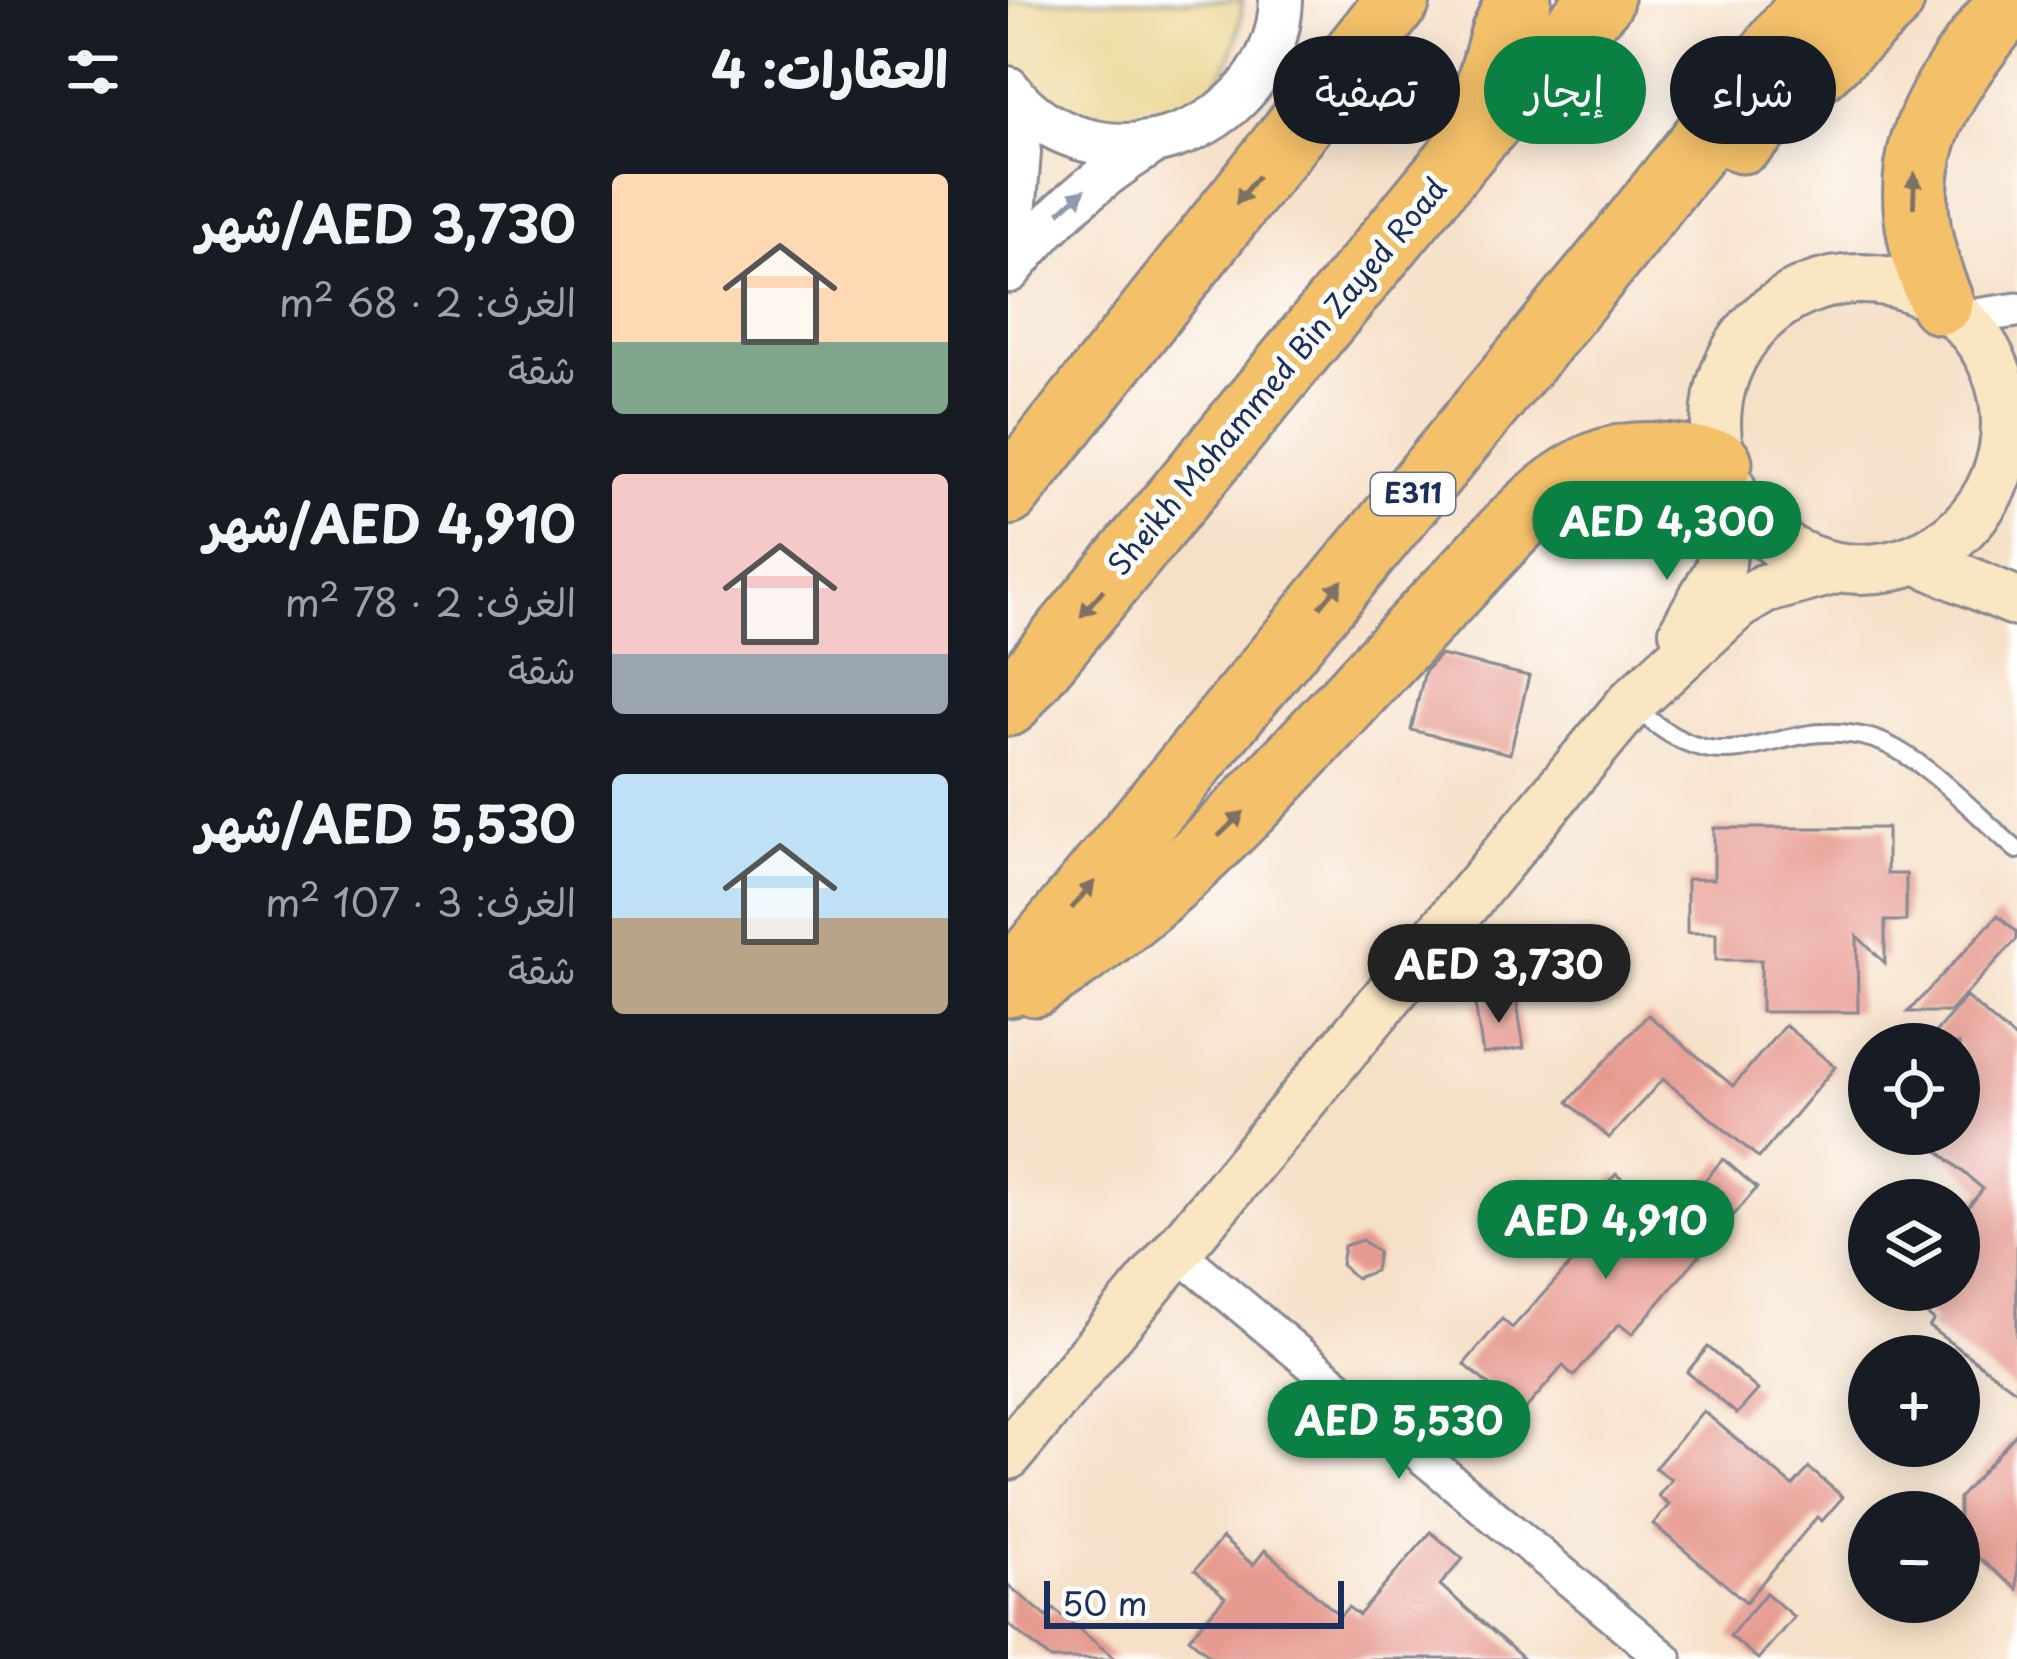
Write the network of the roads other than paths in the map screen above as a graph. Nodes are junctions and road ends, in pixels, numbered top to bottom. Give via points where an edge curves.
1 (1398, 0) edge
2 (1519, 0) edge
3 (1600, 0) edge
4 (1814, 0) edge
5 (1892, 0) edge
6 (2012, 0) edge
7 (1283, 8) edge
8 (1010, 90) edge
9 (1474, 140) junction
10 (1148, 146) junction
11 (1610, 256) junction
12 (1009, 273) edge
13 (1951, 310) junction
14 (2017, 310) edge
15 (2012, 419) edge
16 (1725, 476) junction
17 (1008, 493) edge
18 (1916, 559) junction
19 (1840, 568) junction
20 (2017, 602) edge
21 (1638, 697) junction
22 (1008, 704) edge
23 (2017, 850) edge
24 (1008, 985) edge
25 (1008, 1001) edge
26 (1177, 1252) junction
27 (1008, 1455) edge
28 (1665, 1659) edge

1 -> 17 highway
2 - 9 highway via 1485,86
3 - 9 highway, Sheikh Mohammed Bin Zayed Road
4 - 11 highway, E311
5 - 11 highway
13 -> 6 highway via 1922,258 1915,163 1951,75
7 - 10 street via 1264,68 1234,105 1195,132
8 - 10 street via 1050,125 1097,144
8 - 12 street via 1019,192
9 -> 22 highway, Sheikh Mohammed Bin Zayed Road
12 -> 10 street via 1064,208
24 -> 11 highway, E311
13 - 14 street
13 - 15 main road via 1993,360
13 - 16 main road via 1901,284 1857,278 1814,286 1774,307 1743,337 1723,376 1714,419
15 - 18 main road via 1992,490 1960,530
16 - 19 main road via 1758,527 1796,554
16 - 21 main road via 1725,551 1714,585
25 -> 16 highway via 1084,954 1175,878 1571,477 1630,454
18 - 19 main road
18 - 20 main road
19 - 21 main road via 1750,596
21 - 23 lane via 1667,736 1705,751 1830,734 1874,738 1912,760
21 - 26 main road
26 - 27 main road
26 - 28 street

